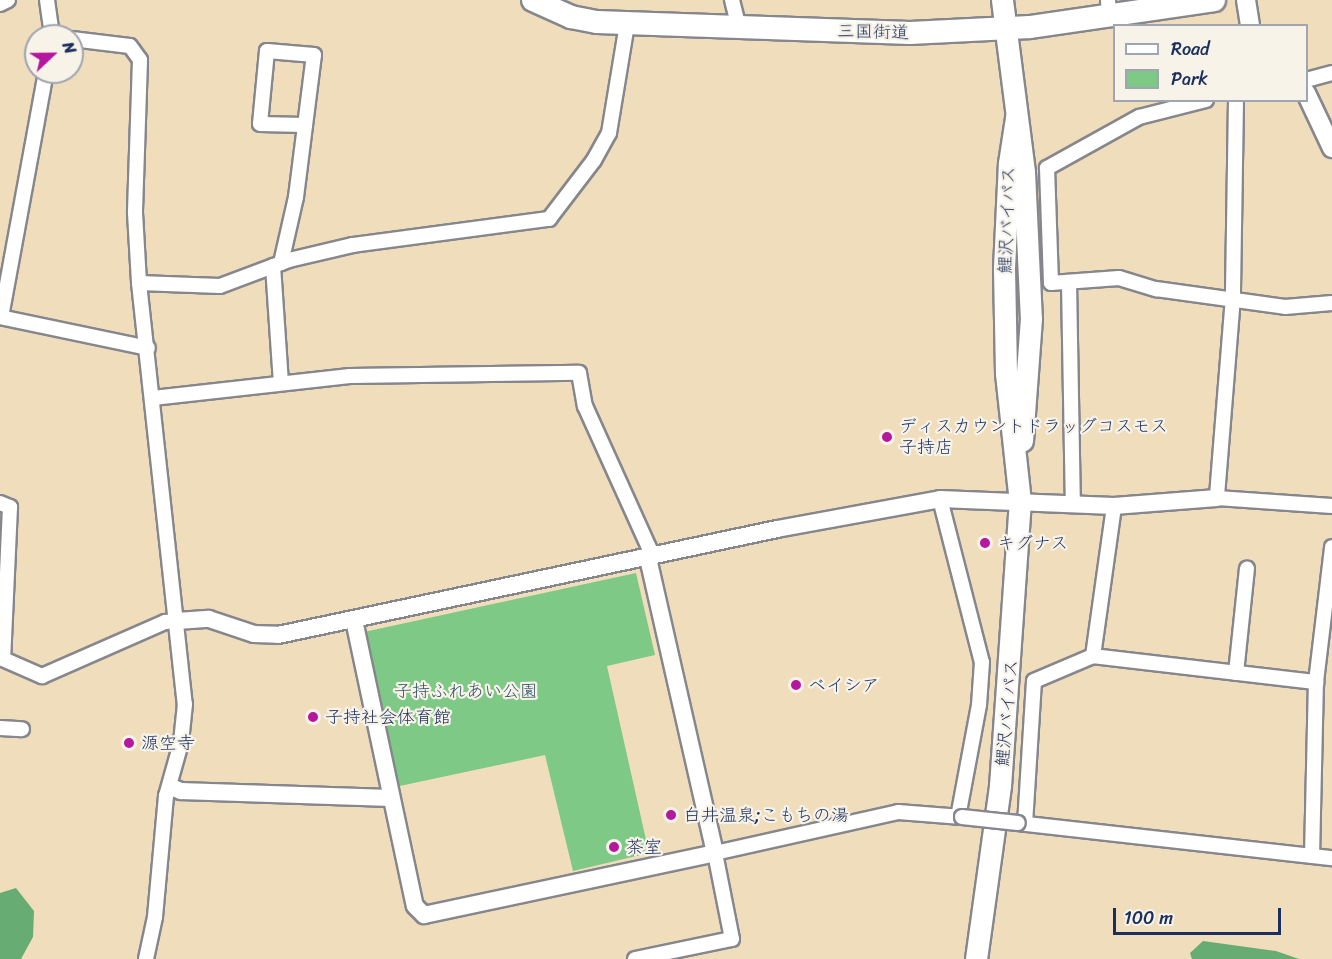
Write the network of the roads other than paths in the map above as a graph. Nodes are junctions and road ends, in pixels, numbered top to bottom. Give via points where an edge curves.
1 (8, 0) edge
2 (47, 0) edge
3 (533, 0) edge
4 (732, 0) edge
5 (1002, 0) edge
6 (1214, 0) edge
7 (1246, 0) edge
8 (0, 4) edge
9 (1108, 9) edge
10 (50, 24) edge
11 (627, 24) junction
12 (1250, 24) edge
13 (739, 28) junction
14 (1006, 29) junction
15 (84, 40) edge
16 (1332, 73) edge
17 (1308, 79) edge
18 (44, 84) edge
19 (1308, 97) edge
20 (1198, 102) edge
21 (1236, 102) edge
22 (305, 125) junction
23 (1332, 148) edge
24 (277, 264) junction
25 (1069, 282) junction
26 (139, 283) junction
27 (1233, 297) junction
28 (1332, 303) edge
29 (1, 317) edge
30 (148, 348) junction
31 (281, 383) junction
32 (153, 398) junction
33 (1217, 498) junction
34 (940, 499) junction
35 (1020, 502) junction
36 (0, 503) edge
37 (1072, 505) junction
38 (1114, 506) junction
39 (1332, 506) edge
40 (1332, 548) edge
41 (648, 558) junction
42 (1247, 569) dead end
43 (354, 620) junction
44 (177, 621) junction
45 (1093, 656) junction
46 (1236, 673) junction
47 (1316, 682) junction
48 (0, 728) edge
49 (22, 729) dead end
50 (171, 787) junction
51 (390, 798) junction
52 (960, 817) junction
53 (1022, 823) junction
54 (715, 852) junction
55 (1312, 856) junction
56 (1332, 858) edge
57 (146, 959) edge
58 (635, 959) edge
59 (976, 959) edge

1 - 8 street
2 - 10 street
3 - 11 highway, 三国街道 via 571,17
4 - 13 street
5 - 14 main road, 鯉沢バイパス
6 - 9 highway, 三国街道
7 - 12 main road
9 - 14 highway, 三国街道
11 - 13 highway, 三国街道
11 - 24 street via 609,133 594,160 549,219 353,245
13 - 14 highway, 三国街道 via 910,33
14 - 35 main road, 鯉沢バイパス via 1016,118 1009,163 1004,268 1006,373
15 - 26 street via 130,46 140,60 135,213
16 - 17 street
18 - 29 street
19 - 23 main road
20 - 25 street via 1139,117 1047,168 1051,283
21 - 27 street
22 - 22 street via 314,55 267,51 260,124
22 - 24 street via 296,197
24 - 26 street via 220,286
24 - 31 street
25 - 27 street via 1119,278 1156,289
25 - 37 street
26 - 30 street
27 - 28 street via 1286,307
27 - 33 street
29 - 30 street
30 - 32 street
31 - 32 street
31 - 41 street via 350,376 579,373 585,406 649,548
32 - 44 street
33 - 38 street
33 - 39 street
34 - 35 street
34 - 41 street
34 - 52 street via 982,662 979,705
35 - 37 street
35 - 59 main road, 鯉沢バイパス via 1000,786
36 - 44 street via 10,507 3,659 42,676 165,622
37 - 38 street
38 - 45 street
40 - 47 street
41 - 43 street
41 - 54 street
42 - 46 street
43 - 44 street via 278,635 254,634 209,619
43 - 51 street
44 - 50 street via 185,704
45 - 46 street
45 - 53 street via 1034,681
46 - 47 street
47 - 55 street
48 - 49 street
50 - 51 street via 181,791
50 - 57 street via 166,796 155,917
51 - 54 street via 415,906 424,915
52 - 53 street, bridge
52 - 54 street via 898,812
53 - 55 street
54 - 58 street via 732,939
55 - 56 street

